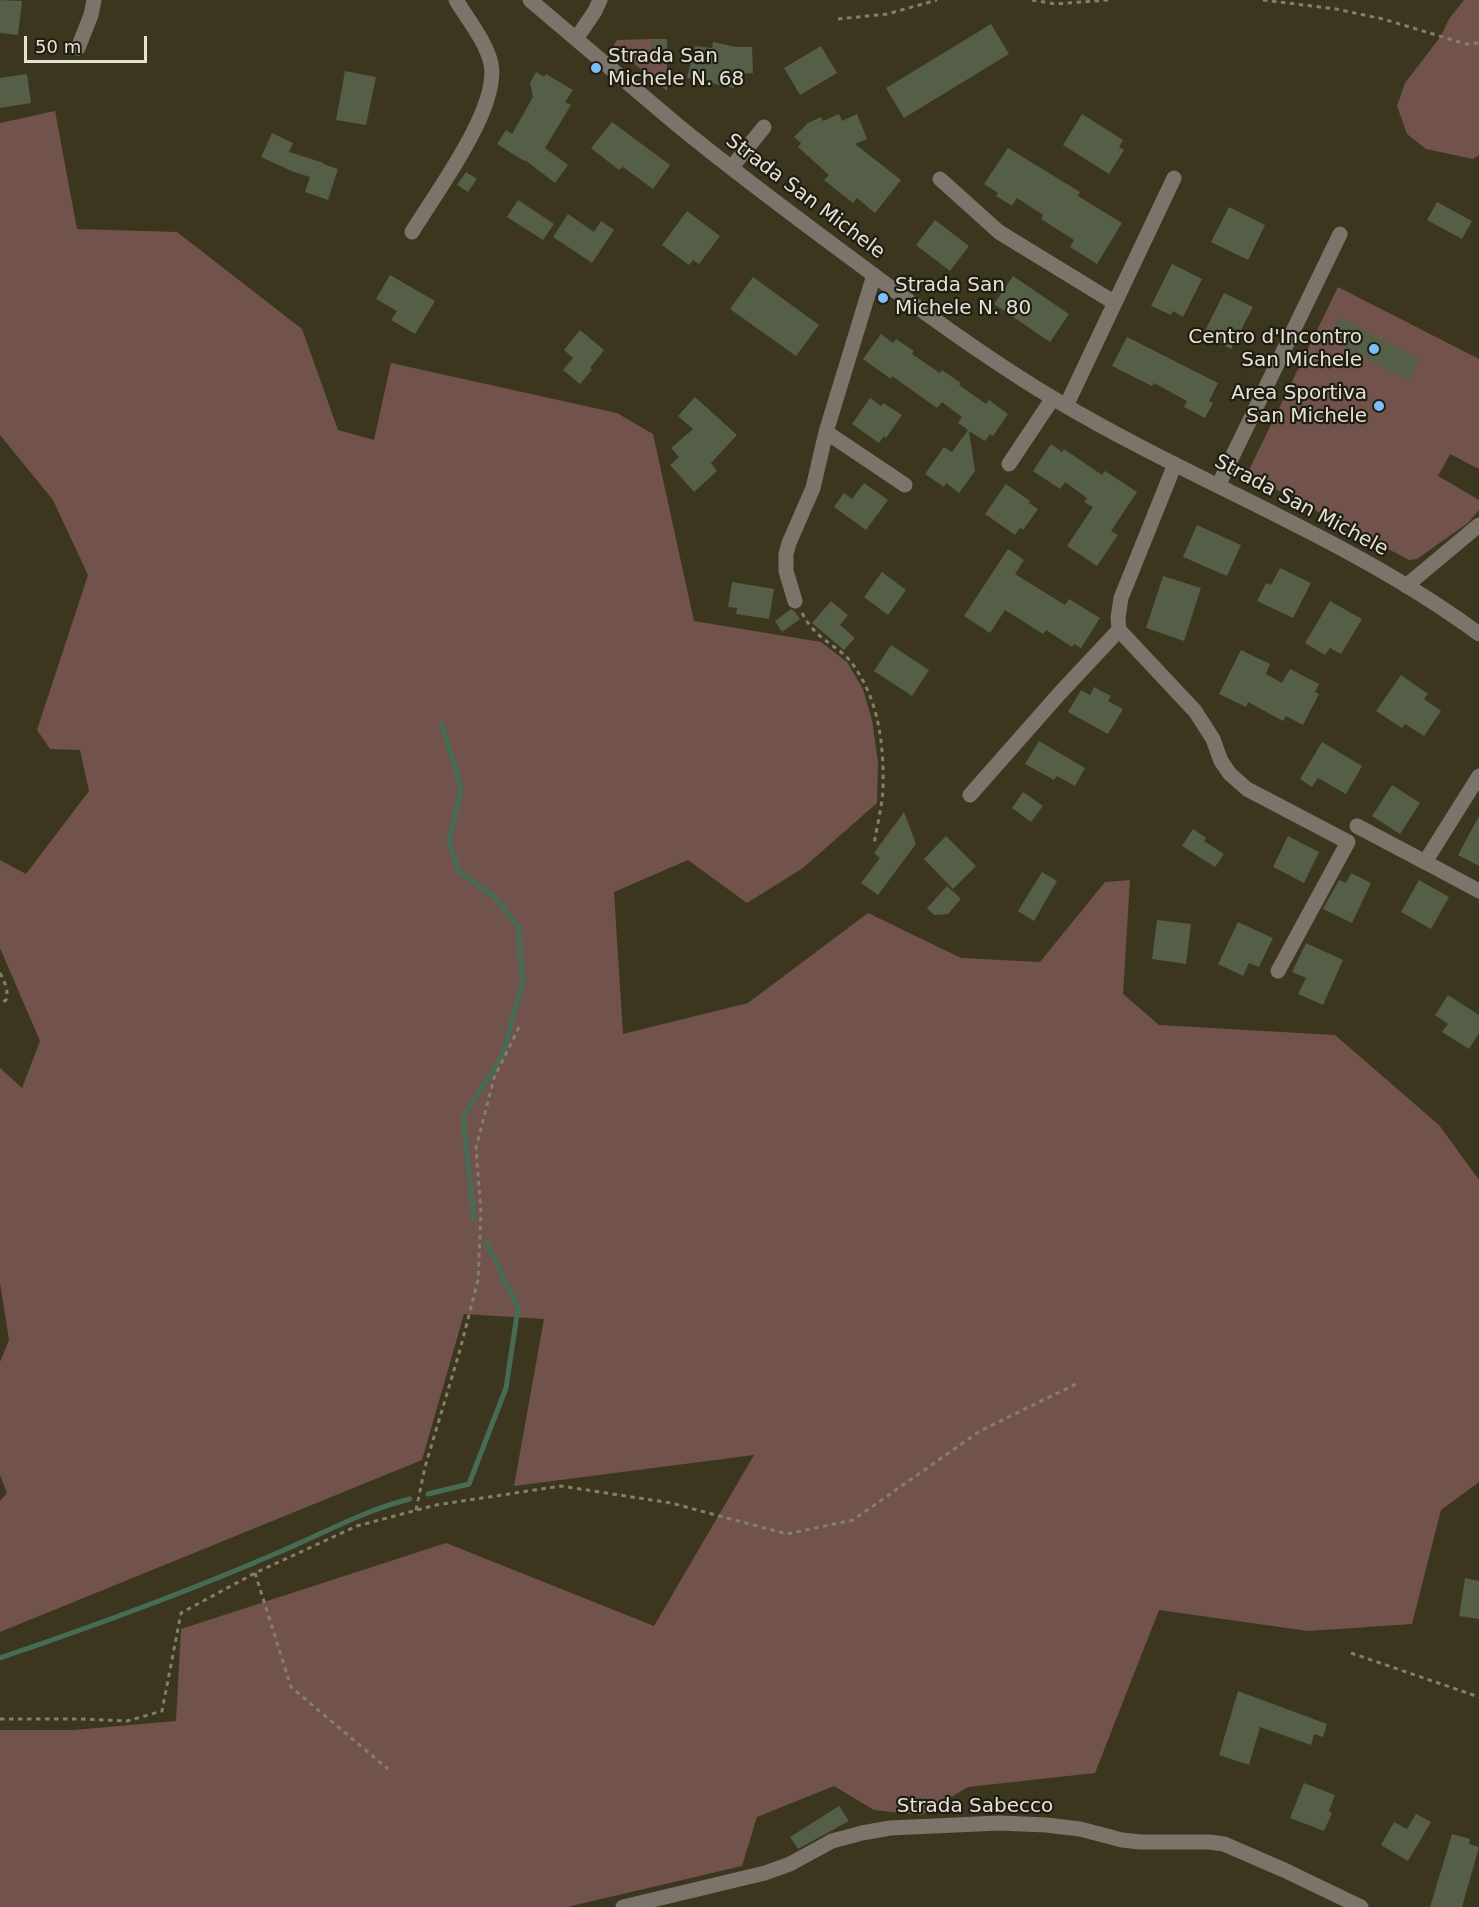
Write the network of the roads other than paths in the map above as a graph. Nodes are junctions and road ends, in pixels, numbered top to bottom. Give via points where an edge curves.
1 (94, 0) edge
2 (456, 0) edge
3 (530, 0) edge
4 (600, 0) edge
5 (576, 39) junction
6 (78, 48) dead end
7 (764, 127) dead end
8 (732, 167) junction
9 (1174, 178) dead end
10 (940, 179) dead end
11 (412, 232) dead end
12 (1340, 234) dead end
13 (874, 275) junction
14 (1115, 303) junction
15 (1059, 402) junction
16 (826, 432) junction
17 (1009, 464) dead end
18 (1175, 464) junction
19 (905, 485) dead end
20 (1218, 486) junction
21 (1479, 525) edge
22 (1406, 586) junction
23 (795, 601) road end
24 (1119, 630) junction
25 (1479, 634) edge
26 (1479, 776) edge
27 (970, 795) dead end
28 (1357, 826) dead end
29 (1425, 862) junction
30 (1479, 891) edge
31 (1278, 970) dead end
32 (622, 1907) edge
33 (1361, 1907) edge

1 - 6 street
2 - 11 street via 483,44 493,76 473,134
3 - 5 street, Strada San Michele
4 - 5 street
5 - 8 street, Strada San Michele
7 - 8 street
8 - 13 street, Strada San Michele
9 - 14 street
10 - 14 street via 999,232
12 - 20 street
13 - 15 street, Strada San Michele
13 - 16 street
14 - 15 street
15 - 17 street
15 - 18 street, Strada San Michele
16 - 19 street
16 - 23 street via 813,488 786,554 786,571
18 - 20 street, Strada San Michele
18 - 24 street via 1121,598
20 - 22 street, Strada San Michele via 1328,541
21 - 22 street
22 - 25 street, Strada San Michele
24 - 27 street
24 - 31 street via 1195,711 1230,774 1247,789 1348,842
26 - 29 street
28 - 29 street
29 - 30 street
32 - 33 street, Strada Sabecco via 765,1873 832,1841 862,1833 999,1823 1080,1829 1140,1842 1224,1844

